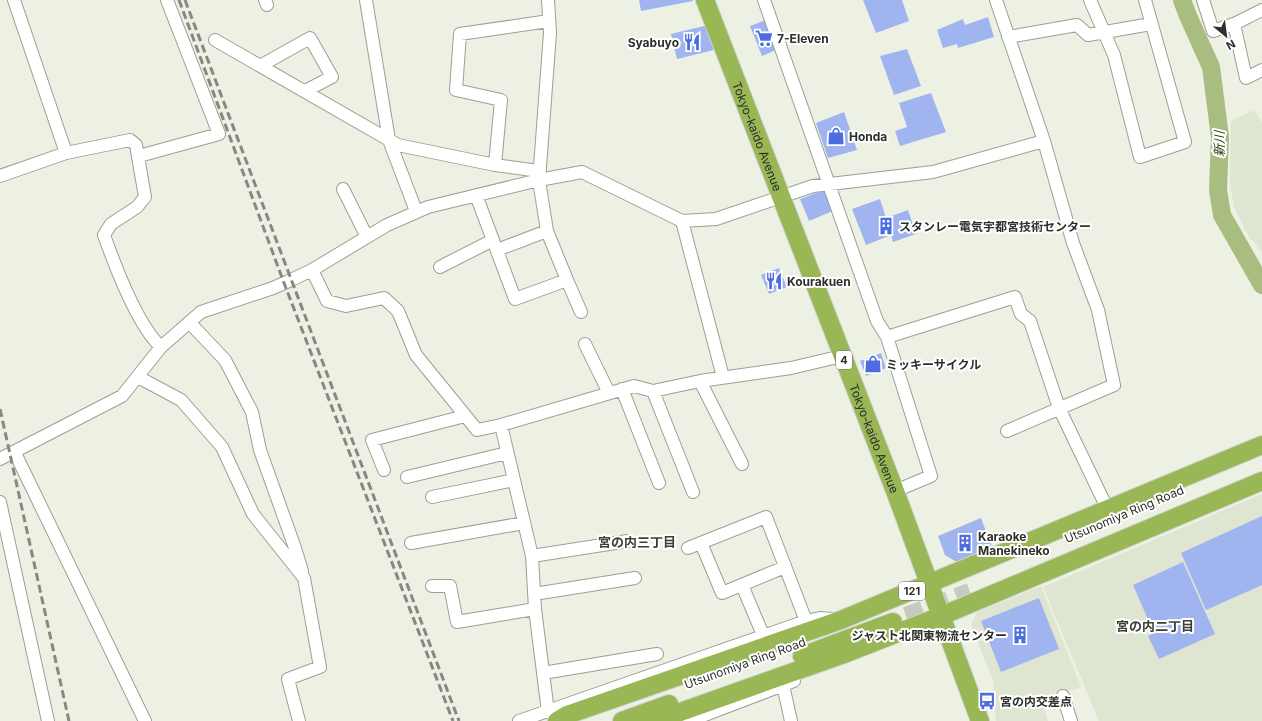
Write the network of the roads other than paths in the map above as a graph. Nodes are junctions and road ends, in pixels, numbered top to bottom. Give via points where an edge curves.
1 (14, 0) edge
2 (167, 0) edge
3 (366, 0) edge
4 (548, 0) edge
5 (764, 0) edge
6 (996, 0) edge
7 (1090, 0) edge
8 (1144, 0) edge
9 (1203, 0) edge
10 (707, 1) edge
11 (1262, 10) edge
12 (549, 22) junction
13 (1151, 24) junction
14 (1234, 24) junction
15 (1104, 33) junction
16 (1008, 36) junction
17 (214, 40) dead end
18 (260, 66) junction
19 (1262, 70) edge
20 (305, 92) junction
21 (390, 140) junction
22 (1044, 140) junction
23 (66, 153) junction
24 (139, 156) junction
25 (495, 165) junction
26 (539, 175) junction
27 (0, 176) edge
28 (829, 184) junction
29 (343, 189) dead end
30 (476, 195) junction
31 (781, 196) junction
32 (416, 211) junction
33 (682, 221) junction
34 (547, 231) junction
35 (367, 237) junction
36 (495, 245) junction
37 (440, 267) dead end
38 (312, 270) junction
39 (567, 280) junction
40 (581, 312) dead end
41 (189, 322) junction
42 (887, 337) junction
43 (584, 344) dead end
44 (161, 347) junction
45 (842, 356) junction
46 (138, 377) junction
47 (724, 377) junction
48 (700, 381) junction
49 (622, 389) junction
50 (653, 391) junction
51 (609, 393) junction
52 (1058, 408) junction
53 (465, 416) junction
54 (501, 425) junction
55 (1007, 431) dead end
56 (1262, 445) edge
57 (507, 452) junction
58 (15, 453) junction
59 (1262, 457) edge
60 (0, 459) edge
61 (742, 464) dead end
62 (384, 470) dead end
63 (1262, 470) edge
64 (407, 477) dead end
65 (514, 480) junction
66 (1262, 481) edge
67 (660, 483) dead end
68 (895, 491) junction
69 (693, 492) dead end
70 (432, 497) dead end
71 (0, 502) edge
72 (1108, 510) junction
73 (524, 523) junction
74 (628, 541) dead end
75 (411, 543) dead end
76 (701, 543) junction
77 (688, 548) dead end
78 (532, 556) junction
79 (785, 566) junction
80 (304, 578) junction
81 (635, 578) dead end
82 (929, 584) junction
83 (742, 585) junction
84 (432, 586) dead end
85 (534, 594) junction
86 (535, 609) junction
87 (941, 616) junction
88 (841, 620) junction
89 (806, 621) junction
90 (763, 635) junction
91 (657, 654) dead end
92 (844, 654) junction
93 (543, 673) junction
94 (783, 685) junction
95 (1063, 696) dead end
96 (552, 716) edge
97 (48, 721) edge
98 (145, 721) edge
99 (299, 721) edge
100 (519, 721) edge
101 (584, 721) edge
102 (622, 721) edge
103 (655, 721) edge
104 (689, 721) edge
105 (791, 721) edge
106 (980, 721) edge
107 (1071, 721) edge

1 - 23 street
2 - 24 street via 218,134
3 - 21 street
4 - 12 street
5 - 28 street
6 - 16 street
7 - 15 street
8 - 13 street
9 - 14 street via 1213,31
10 - 31 highway, Tokyo-kaido Avenue / 4
11 - 14 street
12 - 25 street via 460,34 456,90 501,100
12 - 26 street
13 - 15 street
13 - 15 street via 1186,142 1140,157 1114,55
14 - 19 street via 1246,78
15 - 16 street via 1088,35 1077,24
16 - 22 street
17 - 18 street
18 - 20 street
18 - 20 street via 310,38 332,77
20 - 21 street
21 - 25 street via 398,145
21 - 32 street
22 - 28 street via 933,172
22 - 52 street via 1074,243 1098,310 1114,385
23 - 24 street via 130,140 136,145
23 - 27 street
24 - 44 street via 145,196 138,207 111,224 104,235 142,323 151,338
25 - 26 street
26 - 30 street
26 - 33 street via 582,172
26 - 34 street
28 - 31 street
28 - 42 street via 877,321
29 - 35 street
30 - 32 street
30 - 36 street
31 - 33 street via 716,219
31 - 45 highway, Tokyo-kaido Avenue / 4
32 - 35 street
33 - 47 street
34 - 36 street
34 - 39 street
35 - 38 street
36 - 37 street
36 - 39 street via 515,299
38 - 41 street via 273,288 200,312
38 - 53 street via 326,301 346,306 384,298 398,311 416,355
39 - 40 street
41 - 44 street
41 - 80 street via 226,360 252,412 260,450 296,548
42 - 52 street via 1016,297 1021,314 1030,321
42 - 68 street via 931,476
43 - 51 street
44 - 46 street
45 - 47 street via 791,368
45 - 68 highway, Tokyo-kaido Avenue / 4
46 - 58 street via 122,396
46 - 80 street via 181,400 222,447 253,514
47 - 48 street
48 - 50 street
48 - 61 street
49 - 50 street via 634,386
49 - 51 street
49 - 67 street
50 - 69 street
51 - 54 street
52 - 55 street
52 - 72 street
53 - 54 street via 477,430
53 - 62 street via 372,440
54 - 57 street
56 - 72 highway, 121
57 - 64 street
57 - 65 street
58 - 60 street
58 - 98 street
59 - 63 highway, Utsunomiya Ring Road via 967,587
65 - 70 street
65 - 73 street
66 - 87 highway
68 - 82 highway, Tokyo-kaido Avenue / 4
71 - 97 street
72 - 82 highway, 121
73 - 75 street
73 - 78 street
74 - 78 street
76 - 77 street
76 - 79 street via 766,517
76 - 83 street via 722,593
78 - 85 street
79 - 83 street
79 - 89 street
80 - 99 street via 320,667 288,680
81 - 85 street
82 - 87 highway, Tokyo-kaido Avenue / 4
82 - 88 highway, 121
83 - 90 street
84 - 86 street via 450,586 457,622
85 - 86 street
86 - 93 street
87 - 92 highway
87 - 106 highway, Tokyo-kaido Avenue / 4
88 - 89 street via 820,618
88 - 96 highway, 121 via 567,715
89 - 90 street
90 - 96 street
91 - 93 street
92 - 94 street via 822,670
92 - 103 highway
93 - 96 street
94 - 104 street
94 - 105 street
95 - 107 street
96 - 100 street
101 - 102 highway, Utsunomiya Ring Road / 121 via 906,611

